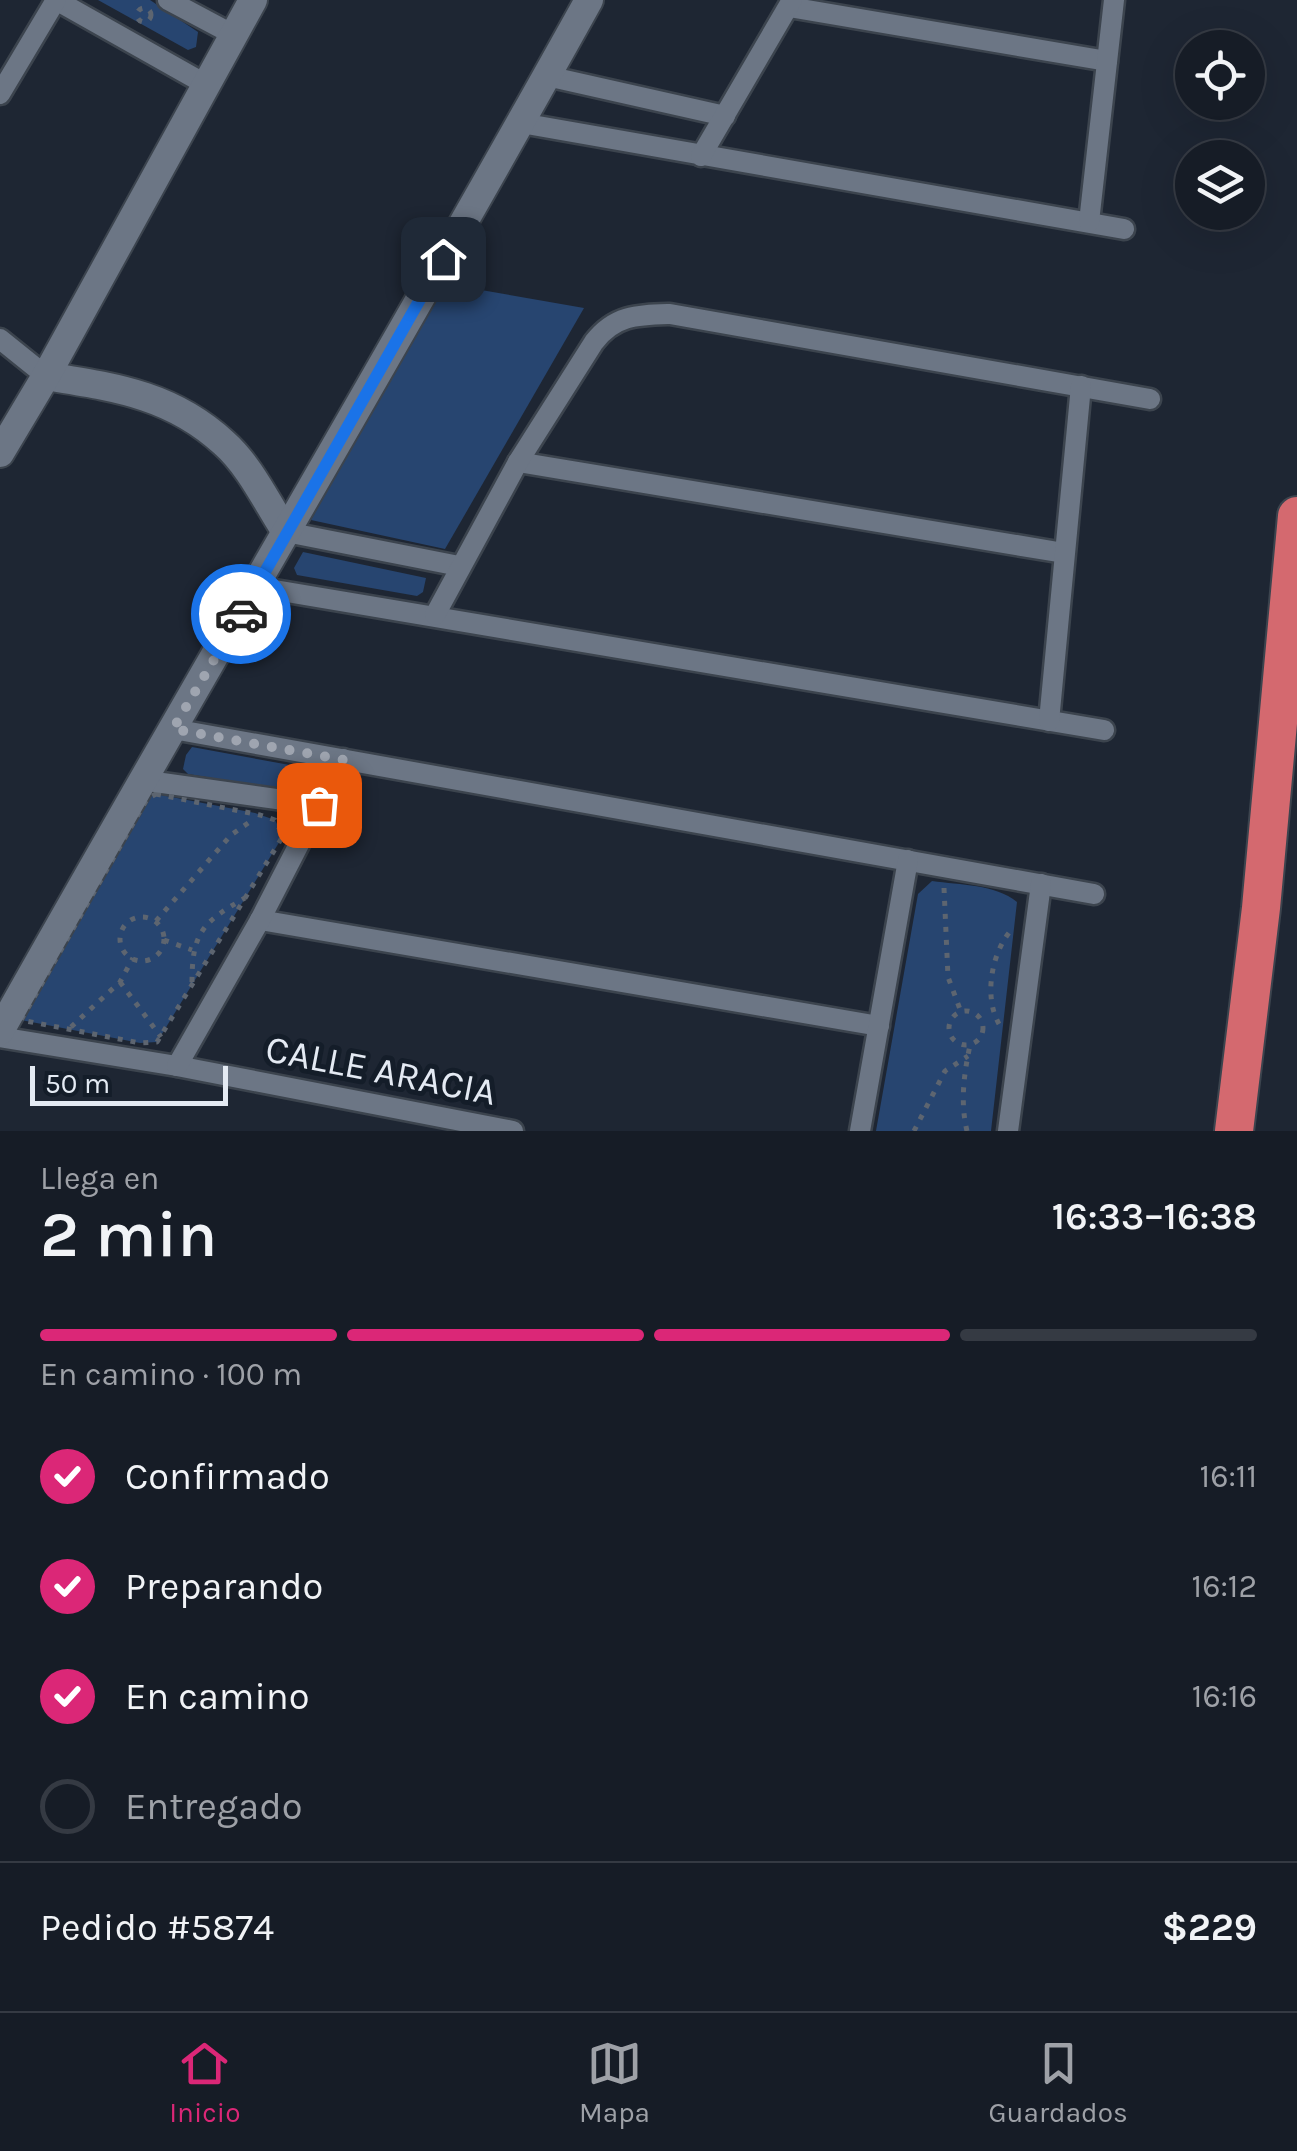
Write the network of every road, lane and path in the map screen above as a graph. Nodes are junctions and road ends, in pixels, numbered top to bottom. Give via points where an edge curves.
1 (56, 0) edge
2 (168, 0) edge
3 (253, 0) edge
4 (589, 0) edge
5 (1114, 0) edge
6 (790, 4) edge
7 (232, 34) junction
8 (1107, 62) junction
9 (547, 76) junction
10 (205, 84) junction
11 (0, 94) edge
12 (725, 116) junction
13 (521, 123) junction
14 (702, 156) junction
15 (1089, 222) junction
16 (1124, 229) dead end
17 (0, 339) edge
18 (46, 376) junction
19 (1081, 386) junction
20 (1150, 400) dead end
21 (0, 453) edge
22 (518, 462) junction
23 (1297, 516) edge
24 (286, 532) junction
25 (1064, 552) junction
26 (460, 566) junction
27 (257, 587) junction
28 (434, 615) junction
29 (1048, 720) junction
30 (173, 729) junction
31 (1104, 730) dead end
32 (344, 760) junction
33 (142, 780) junction
34 (319, 805) junction
35 (260, 815) junction
36 (908, 860) junction
37 (932, 881) dead end
38 (1040, 884) junction
39 (1094, 894) dead end
40 (246, 897) junction
41 (1016, 914) dead end
42 (260, 920) junction
43 (156, 922) junction
44 (1015, 926) junction
45 (164, 940) junction
46 (1013, 943) dead end
47 (192, 950) junction
48 (133, 958) junction
49 (120, 982) junction
50 (192, 985) junction
51 (962, 1012) junction
52 (1005, 1014) dead end
53 (878, 1026) junction
54 (69, 1029) junction
55 (0, 1034) edge
56 (161, 1037) junction
57 (970, 1045) junction
58 (968, 1056) junction
59 (177, 1066) junction
60 (513, 1131) edge
61 (860, 1131) edge
62 (914, 1131) edge
63 (967, 1131) edge
64 (1008, 1131) edge
65 (1234, 1131) edge

1 - 10 street
1 - 11 street
2 - 7 street
3 - 7 street
4 - 9 street
5 - 8 street
6 - 8 street
6 - 12 street
7 - 10 street
8 - 15 street
9 - 12 street
9 - 13 street
10 - 18 street
12 - 14 street
13 - 14 street
13 - 24 street
14 - 15 street
15 - 16 street
17 - 18 street
18 - 21 street
18 - 24 street via 126,388 199,424 226,444
19 - 20 street
19 - 22 street via 670,314 634,315 606,326
19 - 25 street
22 - 25 street
22 - 26 street
23 - 65 highway
24 - 26 street
24 - 27 street
25 - 29 street
26 - 28 street
27 - 28 street
27 - 30 street
28 - 29 street
29 - 31 street
30 - 32 street
30 - 33 street
32 - 34 street
32 - 36 street
33 - 34 street
33 - 55 street
34 - 42 street
35 - 40 path via 275,820 283,836
35 - 43 path via 232,835
35 - 54 path via 156,794 147,798 21,1020
36 - 38 street
36 - 53 street
37 - 51 path via 944,883 948,977
38 - 39 street
38 - 64 street
40 - 47 path via 211,917
40 - 50 path
41 - 44 path
42 - 53 street
42 - 59 street
43 - 45 path
43 - 48 path via 135,918 124,927 121,941
44 - 46 path
44 - 52 path via 1000,940 989,996 1003,1031
45 - 47 path
45 - 48 path via 154,958
47 - 50 path
48 - 49 path
49 - 54 path
49 - 56 path
50 - 56 path
51 - 57 path via 982,1024 979,1040
51 - 57 path via 949,1030 958,1044
53 - 61 street
54 - 56 path via 140,1043
55 - 59 street, CALLE ARACIA
57 - 58 path
58 - 62 path via 945,1071
58 - 63 path
59 - 60 street, CALLE ARACIA

